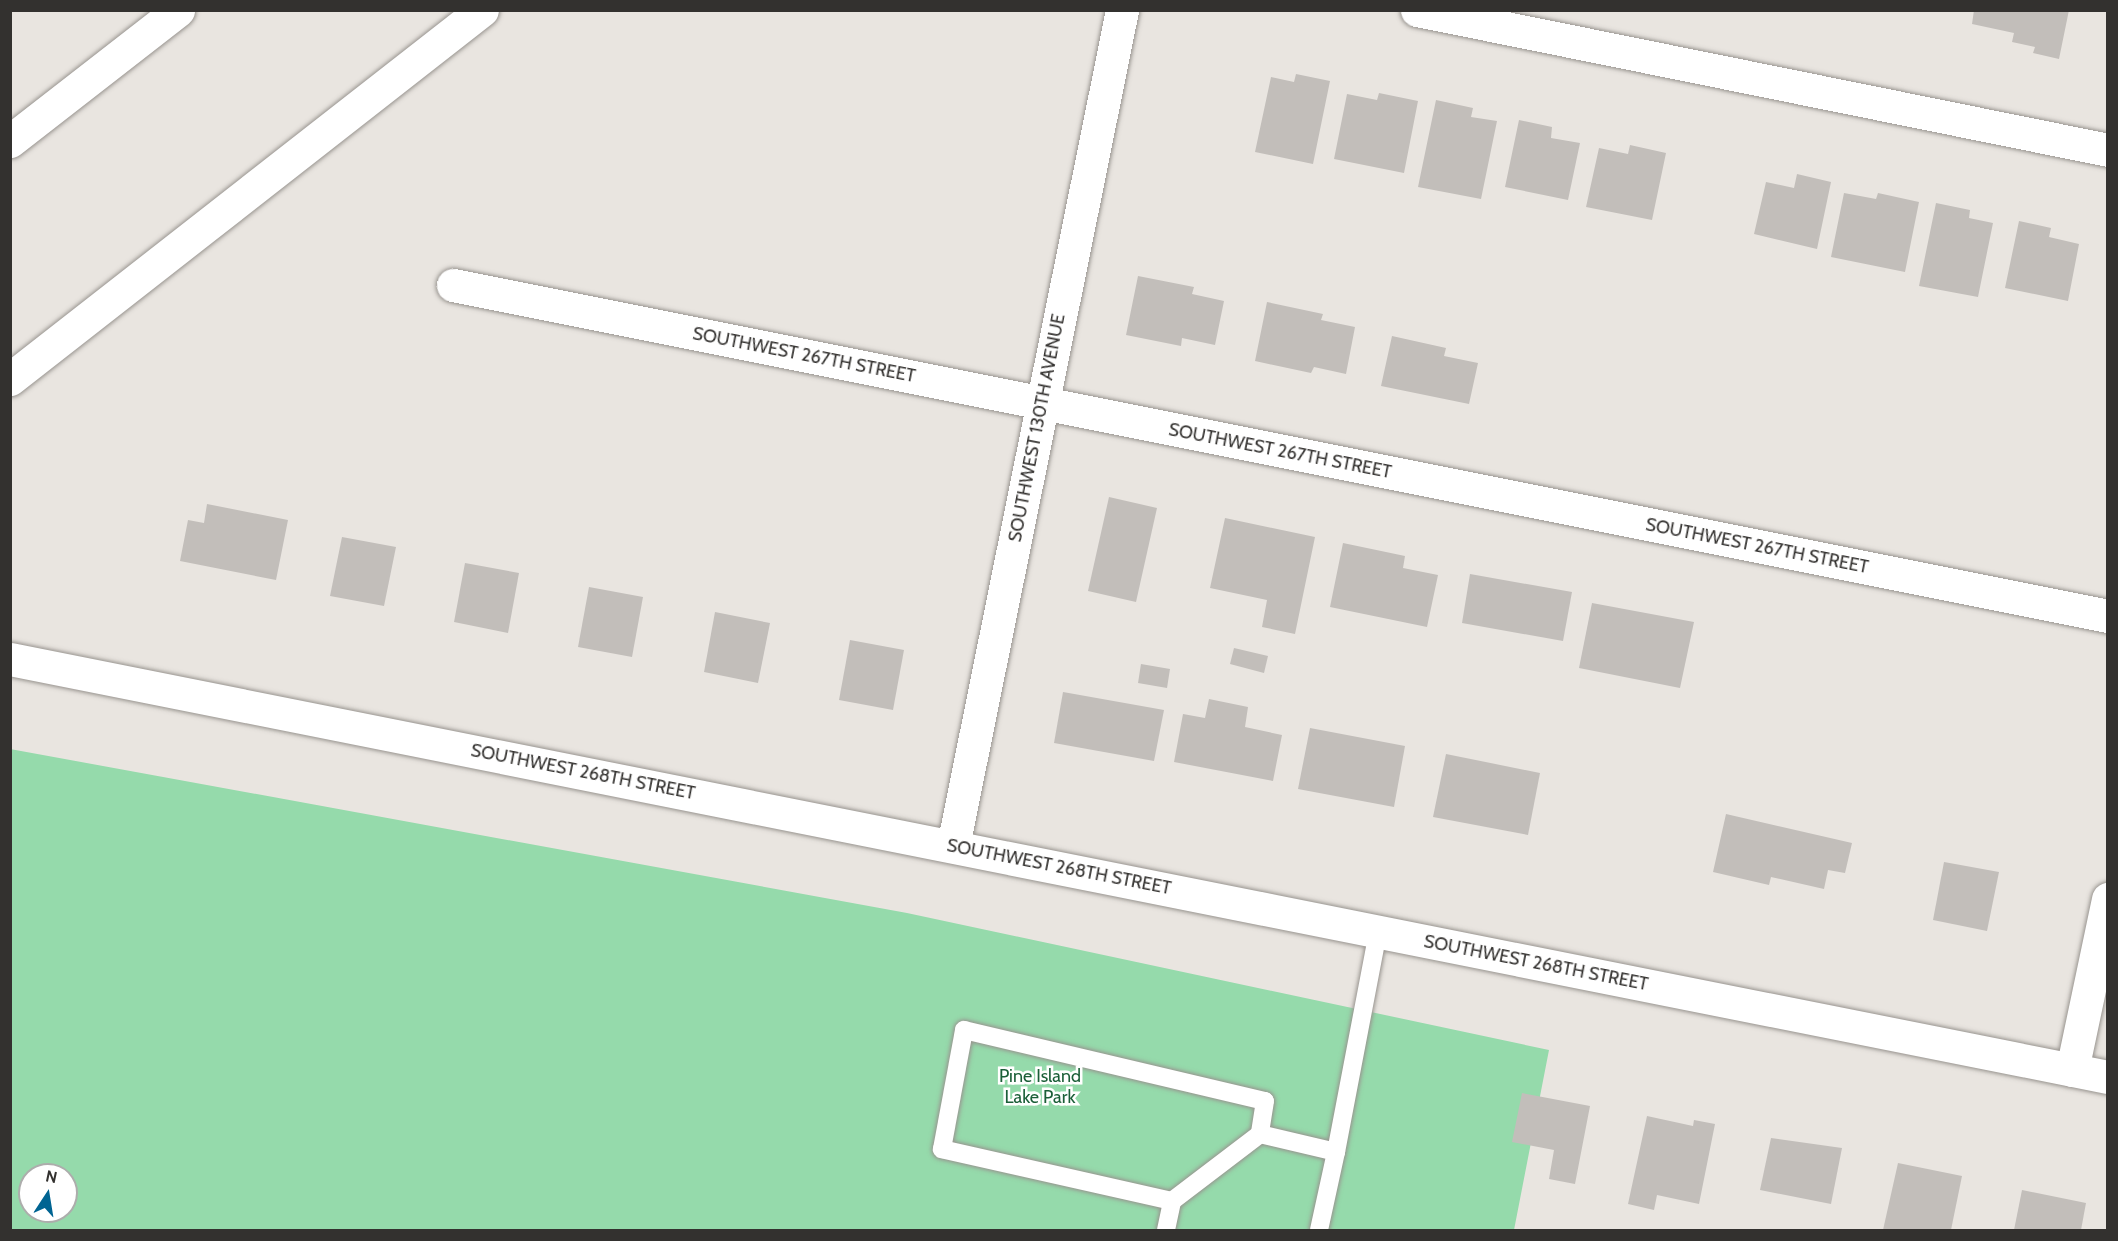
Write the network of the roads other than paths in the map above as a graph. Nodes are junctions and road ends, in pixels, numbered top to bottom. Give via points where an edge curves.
1 (178, 10) edge
2 (482, 10) edge
3 (1122, 10) edge
4 (1417, 10) edge
5 (10, 141) edge
6 (2108, 150) edge
7 (453, 285) dead end
8 (10, 379) edge
9 (1042, 403) junction
10 (2108, 616) edge
11 (10, 659) edge
12 (953, 846) junction
13 (2108, 899) edge
14 (1378, 932) junction
15 (2072, 1070) junction
16 (2108, 1077) edge
17 (1260, 1134) junction
18 (1336, 1152) junction
19 (1173, 1201) junction
20 (1166, 1230) edge
21 (1319, 1230) edge

1 - 5 main road
2 - 8 main road
3 - 9 main road, SOUTHWEST 130TH AVENUE
4 - 6 main road
7 - 9 main road, SOUTHWEST 267TH STREET
9 - 10 main road, SOUTHWEST 267TH STREET
9 - 12 main road, SOUTHWEST 130TH AVENUE
11 - 12 main road, SOUTHWEST 268TH STREET
12 - 14 main road, SOUTHWEST 268TH STREET
13 - 15 main road
14 - 15 main road, SOUTHWEST 268TH STREET
14 - 18 lane
15 - 16 main road, SOUTHWEST 268TH STREET
17 - 18 lane
17 - 19 lane
17 - 19 lane via 1265,1101 964,1030 942,1149
18 - 21 lane
19 - 20 lane

